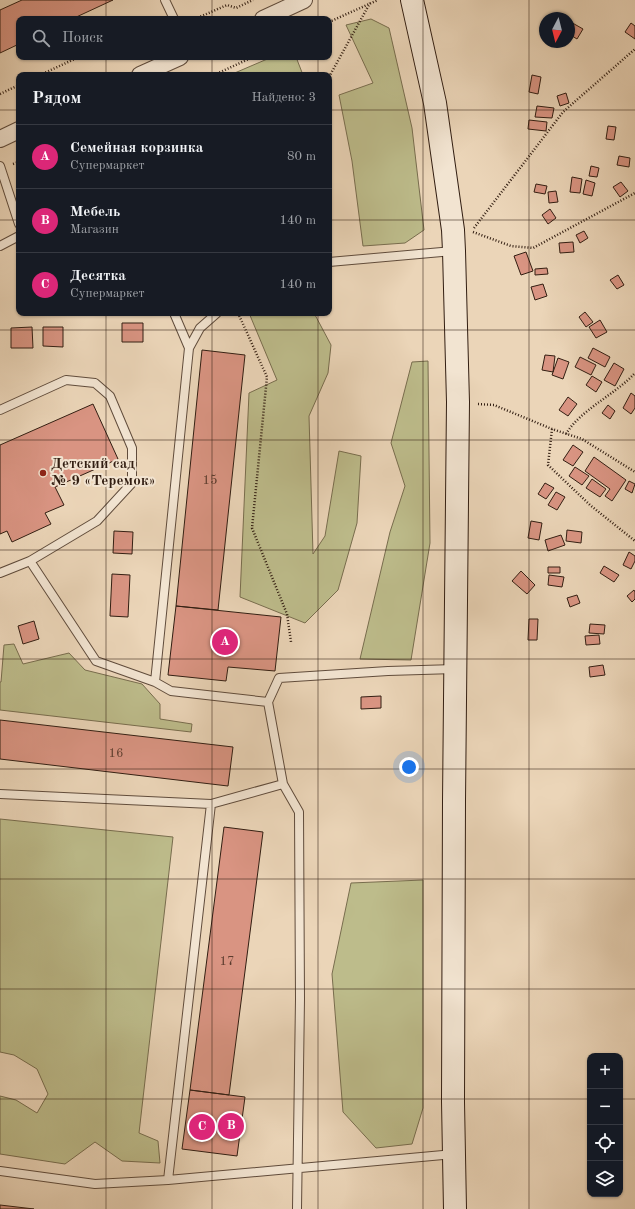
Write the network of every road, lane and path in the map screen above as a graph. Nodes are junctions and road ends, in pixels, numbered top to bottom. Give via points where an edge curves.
1 (165, 0) edge
2 (253, 0) edge
3 (304, 0) edge
4 (378, 0) edge
5 (412, 0) edge
6 (370, 3) junction
7 (173, 16) edge
8 (202, 16) edge
9 (269, 16) edge
10 (332, 21) edge
11 (635, 49) edge
12 (72, 60) edge
13 (173, 60) edge
14 (246, 60) edge
15 (46, 72) edge
16 (147, 72) edge
17 (220, 72) edge
18 (332, 73) edge
19 (16, 86) edge
20 (0, 94) edge
21 (16, 131) edge
22 (0, 139) edge
23 (0, 166) edge
24 (635, 193) edge
25 (16, 215) edge
26 (16, 238) edge
27 (0, 246) edge
28 (454, 251) junction
29 (332, 262) edge
30 (175, 316) edge
31 (214, 316) edge
32 (239, 316) edge
33 (189, 348) junction
34 (635, 373) edge
35 (458, 402) junction
36 (0, 410) edge
37 (552, 429) junction
38 (566, 434) junction
39 (635, 472) edge
40 (635, 541) edge
41 (30, 561) junction
42 (0, 573) edge
43 (291, 642) dead end
44 (456, 669) junction
45 (155, 682) junction
46 (268, 702) junction
47 (283, 784) junction
48 (0, 794) edge
49 (211, 804) junction
50 (454, 1154) junction
51 (297, 1169) junction
52 (0, 1171) edge
53 (168, 1180) junction
54 (297, 1209) edge
55 (455, 1209) edge

1 - 7 lane
2 - 8 path via 236,8 227,5
3 - 9 street
4 - 6 path
5 - 28 street via 435,103
6 - 10 path
6 - 18 path
11 - 24 path via 563,112 471,231 511,246 533,248
12 - 15 path
13 - 16 street
14 - 17 path
19 - 20 path
21 - 22 street
23 - 25 lane
26 - 27 lane
28 - 29 lane
28 - 35 street
30 - 33 lane
31 - 33 lane via 200,328
32 - 43 path via 266,377 252,528 287,614
33 - 45 lane
34 - 38 path via 626,383 570,426
35 - 37 path via 494,405
35 - 44 street
36 - 41 lane via 66,380 95,383 110,396 132,448 132,483 97,521
37 - 38 path
37 - 40 path via 548,465 590,505
38 - 39 path via 582,439
41 - 42 lane
41 - 45 lane via 96,660
44 - 46 lane via 279,678
44 - 50 street
45 - 46 lane via 171,691
46 - 47 lane
47 - 49 lane
47 - 51 lane via 298,812 300,999
48 - 49 lane
49 - 53 lane
50 - 51 lane
50 - 55 street
51 - 53 lane
51 - 54 lane
52 - 53 lane via 95,1184

